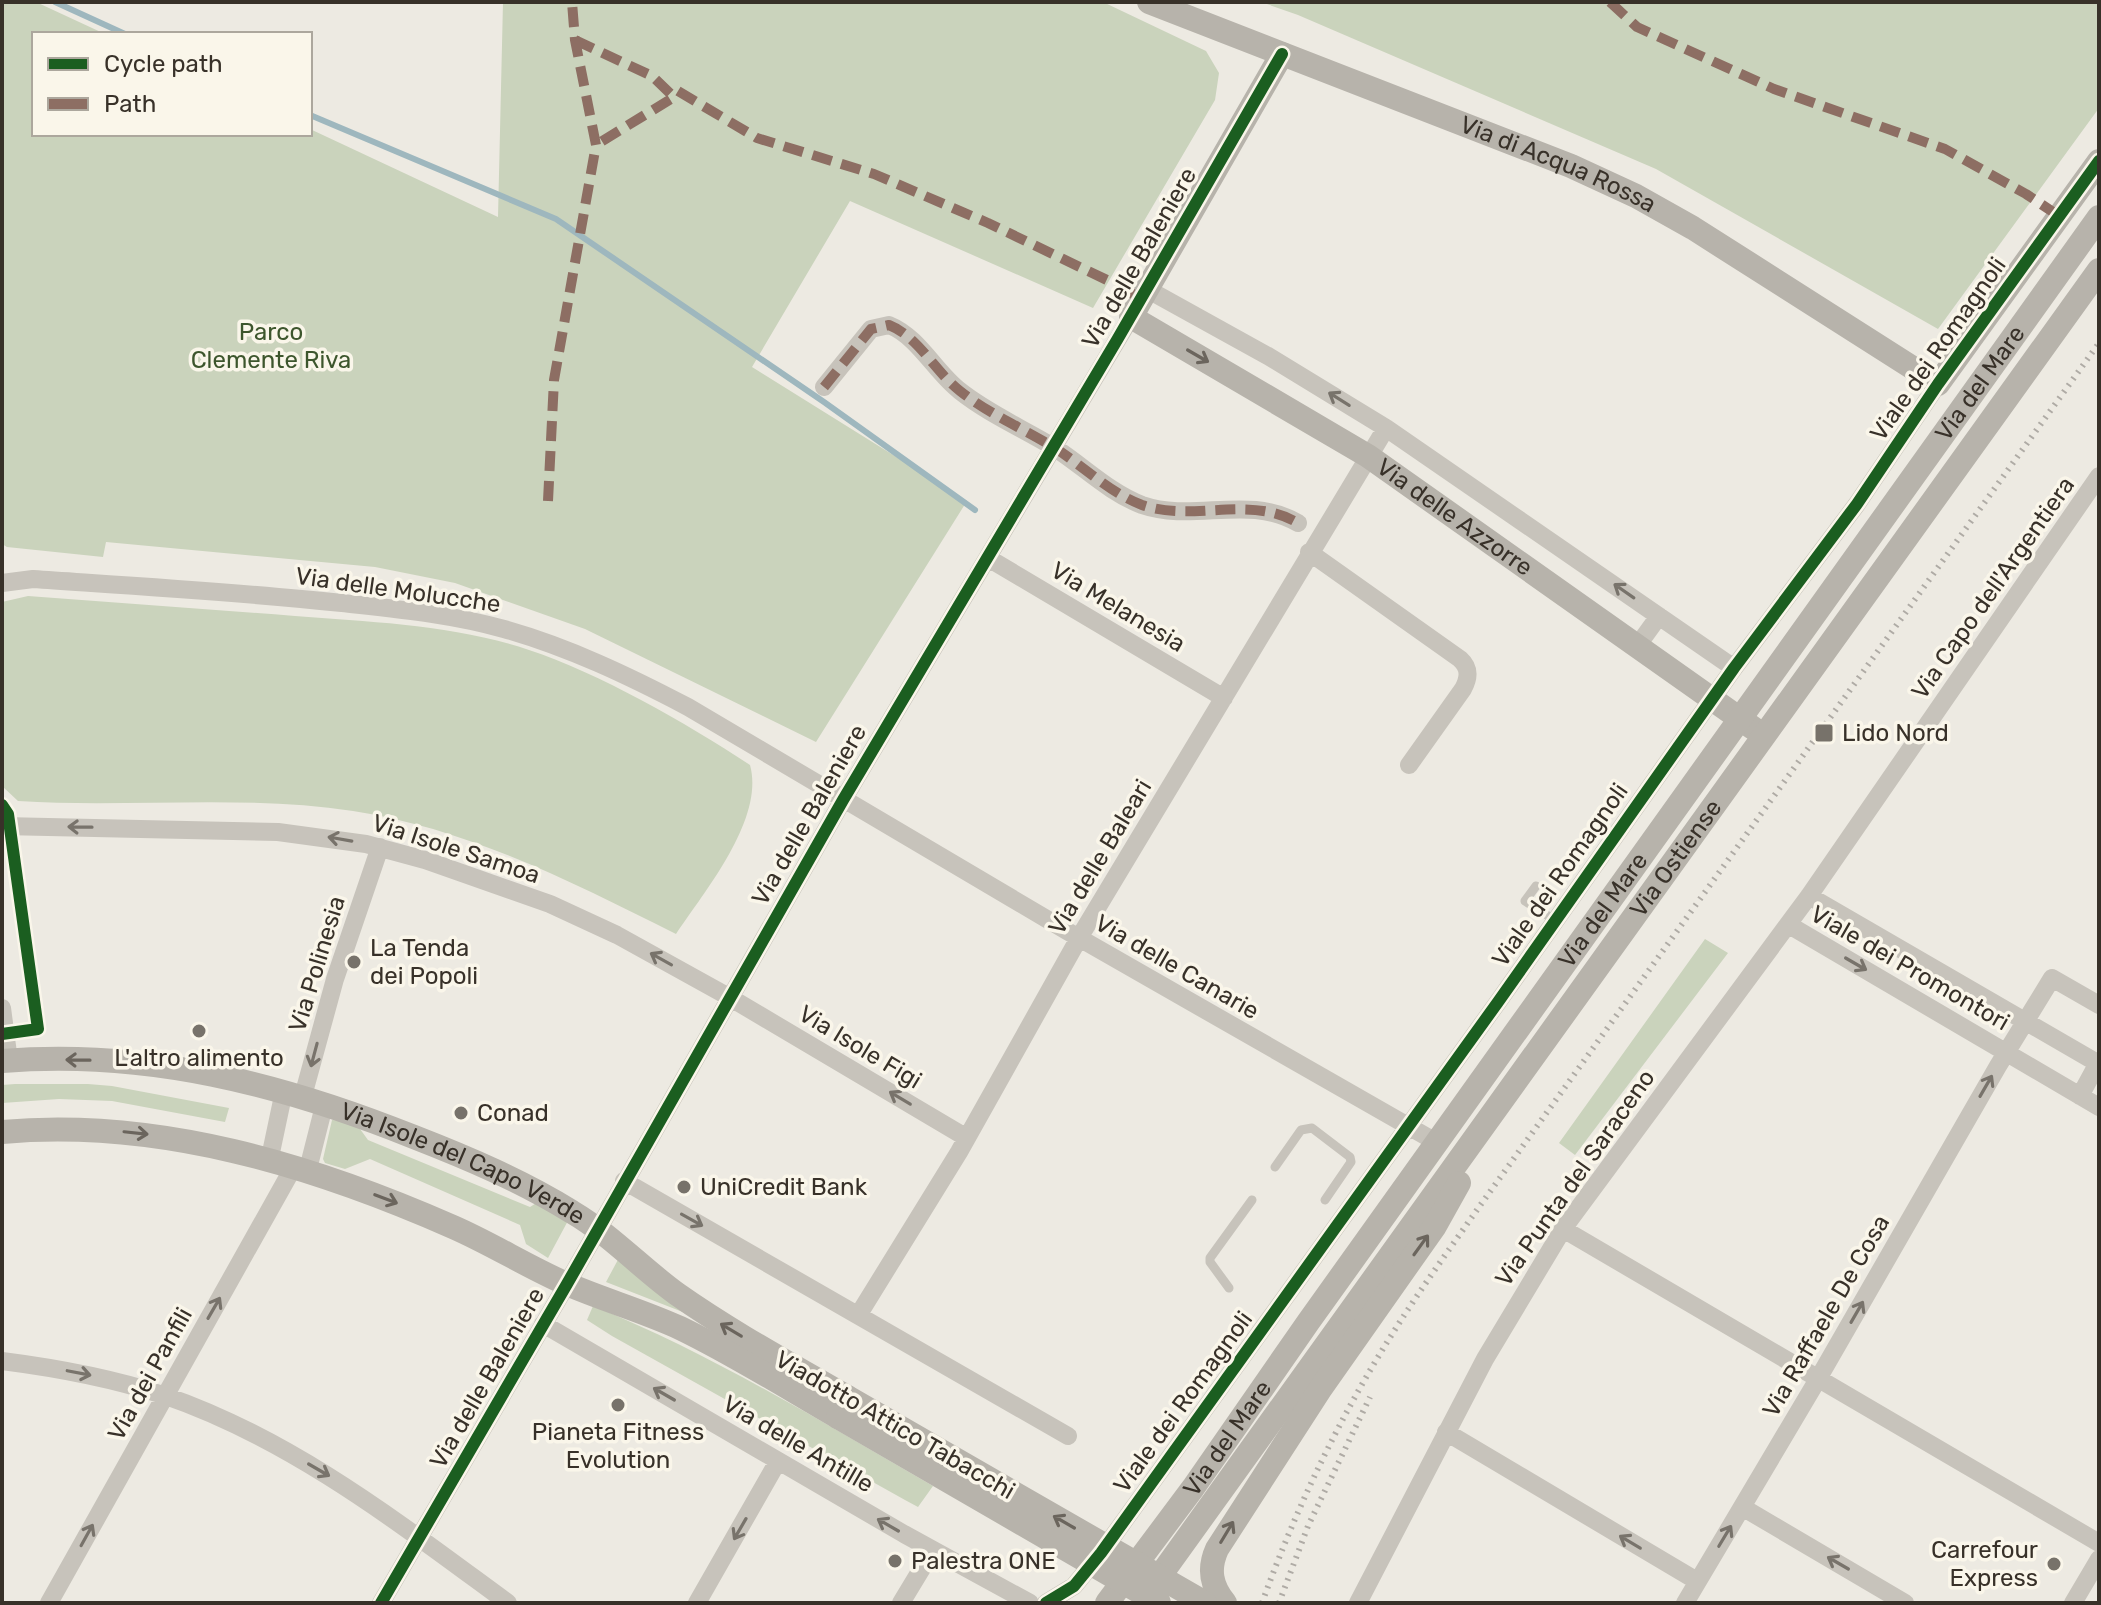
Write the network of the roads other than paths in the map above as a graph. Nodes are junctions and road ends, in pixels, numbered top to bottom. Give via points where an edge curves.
1 (1149, 2) edge
2 (1282, 54) junction
3 (2099, 161) edge
4 (2099, 217) edge
5 (2099, 270) edge
6 (1145, 288) junction
7 (1131, 317) junction
8 (1938, 384) junction
9 (824, 387) dead end
10 (1386, 428) junction
11 (1054, 447) junction
12 (1368, 456) junction
13 (2099, 476) edge
14 (1298, 523) dead end
15 (1309, 552) junction
16 (988, 558) junction
17 (2, 571) edge
18 (33, 579) junction
19 (2, 583) edge
20 (1659, 616) junction
21 (1638, 645) junction
22 (1734, 668) junction
23 (1224, 698) junction
24 (1712, 698) junction
25 (1740, 719) junction
26 (1765, 737) junction
27 (1409, 765) dead end
28 (843, 800) junction
29 (2, 826) edge
30 (380, 847) junction
31 (1536, 886) dead end
32 (1809, 896) junction
33 (1556, 921) junction
34 (1789, 925) junction
35 (1079, 938) junction
36 (729, 997) junction
37 (2099, 1005) edge
38 (2, 1008) edge
39 (2025, 1021) junction
40 (2007, 1053) junction
41 (5, 1061) edge
42 (2099, 1063) edge
43 (304, 1096) junction
44 (2080, 1096) junction
45 (2099, 1107) edge
46 (1406, 1126) junction
47 (2, 1132) edge
48 (1479, 1134) junction
49 (967, 1138) junction
50 (1436, 1142) junction
51 (269, 1162) junction
52 (1275, 1167) dead end
53 (300, 1170) junction
54 (624, 1181) junction
55 (1252, 1200) dead end
56 (1325, 1200) dead end
57 (598, 1229) junction
58 (1563, 1229) junction
59 (567, 1284) junction
60 (1229, 1288) dead end
61 (859, 1314) junction
62 (543, 1324) junction
63 (2, 1361) edge
64 (1818, 1379) junction
65 (165, 1396) junction
66 (843, 1407) junction
67 (1446, 1432) junction
68 (1068, 1436) dead end
69 (778, 1461) junction
70 (1742, 1507) junction
71 (419, 1538) junction
72 (2099, 1543) edge
73 (933, 1550) junction
74 (2099, 1559) edge
75 (1697, 1581) junction
76 (49, 1603) edge
77 (381, 1603) edge
78 (508, 1603) edge
79 (697, 1603) edge
80 (901, 1603) edge
81 (1030, 1603) edge
82 (1046, 1603) edge
83 (1107, 1603) edge
84 (1141, 1603) edge
85 (1159, 1603) edge
86 (1205, 1603) edge
87 (1225, 1603) edge
88 (1358, 1603) edge
89 (1685, 1603) edge
90 (1905, 1603) edge
91 (2073, 1603) edge

1 - 2 street, Via di Acqua Rossa
2 - 6 street, Via delle Baleniere
2 - 8 street, Via di Acqua Rossa via 1636,196
3 - 8 street, Viale dei Romagnoli
4 - 25 street, Via del Mare
5 - 26 street, Via Ostiense
6 - 7 street, Via delle Baleniere
10 -> 6 street, Via delle Azzorre
7 - 11 street, Via delle Baleniere
7 -> 12 street, Via delle Azzorre
8 - 22 street, Viale dei Romagnoli via 1857,504
9 - 11 street via 871,329 889,325 905,334 960,391
10 - 12 street, Via delle Baleari
20 -> 10 street, Via delle Azzorre
11 - 14 street via 1142,504 1177,511 1260,509
11 - 16 street, Via delle Baleniere
12 - 15 street, Via delle Baleari
12 - 21 street, Via delle Azzorre
13 - 32 street, Via Capo dell'Argentiera
15 - 23 street, Via delle Baleari
15 - 27 street via 1467,668 1463,689
16 - 23 street, Via Melanesia
16 - 28 street, Via delle Baleniere
17 - 18 street
18 - 19 street, Via delle Molucche
18 - 28 street, Via delle Molucche via 328,602 501,628 646,684
20 - 21 street
20 - 22 street, Via delle Azzorre
21 - 24 street, Via delle Azzorre
22 - 24 street, Viale dei Romagnoli
23 - 35 street, Via delle Baleari
24 - 25 street, Via delle Azzorre
24 - 33 street, Viale dei Romagnoli
25 - 26 street, Via delle Azzorre
25 - 50 street, Via del Mare
26 - 48 street, Via Ostiense
28 - 35 street, Via delle Canarie
28 - 36 street, Via delle Baleniere
30 -> 29 street, Via Isole Samoa via 258,831
36 -> 30 street, Via Isole Samoa via 583,918
30 -> 43 street, Via Polinesia via 335,979
31 - 33 lane via 1525,901
32 - 34 street, Via Capo dell'Argentiera
32 - 39 street, Viale dei Promontori
33 - 46 street, Viale dei Romagnoli
34 -> 40 street, Viale dei Promontori
34 - 58 street, Via Punta del Saraceno
35 - 46 street, Via delle Canarie
35 - 49 street, Via delle Baleari
49 -> 36 street, Via Isole Figi
36 - 54 street, Via delle Baleniere
37 - 39 street, Viale dei Promontori via 2052,978
38 - 41 street
39 - 40 street, Viale dei Promontori
39 - 42 street, Viale dei Promontori
40 - 44 street, Viale dei Promontori
64 -> 40 street, Via Raffaele De Cosa
43 -> 41 street, Via Isole del Capo Verde via 145,1062
42 - 44 street, Viale dei Promontori
43 - 51 street
43 - 53 street, Via Isole del Capo Verde
43 - 57 street, Via Isole del Capo Verde via 508,1177
44 - 45 street, Viale dei Promontori
46 - 50 street
46 - 82 street, Viale dei Romagnoli via 1086,1573
47 -> 51 street via 68,1128 143,1133
48 - 84 street, Via Ostiense
87 -> 48 street via 1212,1578 1217,1549 1443,1213
49 - 61 street, Via delle Baleari
50 - 83 street, Via del Mare
51 - 53 street
52 - 56 lane via 1301,1130 1312,1128 1351,1162
53 -> 59 street via 430,1217
65 -> 53 street, Via dei Panfili
54 - 57 street, Via delle Baleniere
54 -> 61 street
55 - 60 lane via 1210,1258
57 - 59 street, Via delle Baleniere
66 -> 57 street, Viadotto Attico Tabacchi via 693,1305
58 - 64 street
58 - 67 street, Via Punta del Saraceno
59 - 62 street, Via delle Baleniere
59 - 66 street, Viadotto Attico Tabacchi via 651,1315
61 - 68 street
69 -> 62 street, Via delle Antille
62 - 71 street, Via delle Baleniere
63 -> 65 street via 92,1375
64 - 70 street, Via Raffaele De Cosa
64 - 72 street
65 -> 71 street via 292,1455
76 -> 65 street, Via dei Panfili
66 - 85 street, Viadotto Attico Tabacchi, bridge
86 -> 66 street, Viadotto Attico Tabacchi, bridge
75 -> 67 street
67 - 88 street, Via Punta del Saraceno
73 -> 69 street, Via delle Antille
69 -> 79 street
75 -> 70 street, Via Raffaele De Cosa
90 -> 70 street
71 - 77 street, Via delle Baleniere
71 - 78 street
73 - 80 street
73 - 81 street, Via delle Antille
74 - 91 street
75 - 89 street, Via Raffaele De Cosa

